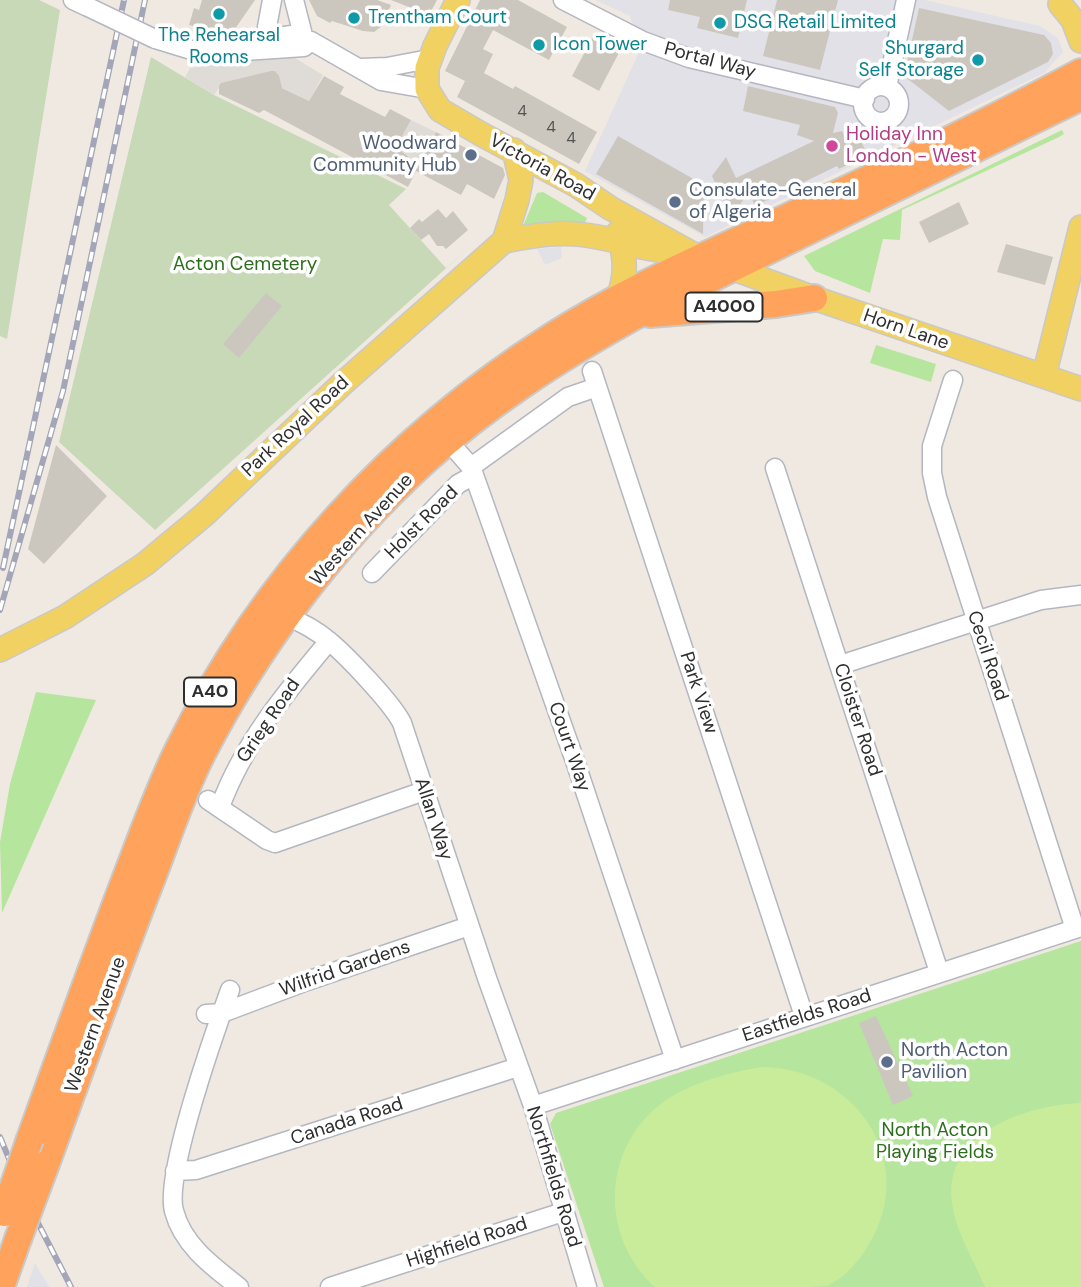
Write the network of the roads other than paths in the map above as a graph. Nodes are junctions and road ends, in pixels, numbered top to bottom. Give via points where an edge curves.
1 (272, 0) edge
2 (294, 0) edge
3 (458, 0) edge
4 (563, 0) edge
5 (906, 0) edge
6 (80, 3) edge
7 (1066, 5) edge
8 (307, 40) junction
9 (1081, 41) edge
10 (274, 45) junction
11 (429, 59) junction
12 (358, 68) junction
13 (1081, 72) edge
14 (887, 87) junction
15 (427, 89) junction
16 (1081, 97) edge
17 (864, 99) junction
18 (514, 150) junction
19 (610, 208) junction
20 (1081, 227) edge
21 (504, 241) junction
22 (621, 243) junction
23 (697, 256) junction
24 (732, 269) junction
25 (814, 298) junction
26 (626, 308) junction
27 (1044, 376) junction
28 (594, 379) joint
29 (953, 380) dead end
30 (1081, 389) edge
31 (449, 442) junction
32 (775, 468) dead end
33 (472, 471) junction
34 (372, 573) dead end
35 (1081, 595) edge
36 (286, 616) junction
37 (974, 620) junction
38 (329, 641) junction
39 (0, 649) edge
40 (840, 665) junction
41 (424, 791) junction
42 (469, 926) junction
43 (1078, 928) edge
44 (939, 972) junction
45 (230, 990) dead end
46 (214, 1014) junction
47 (804, 1016) junction
48 (675, 1060) junction
49 (518, 1067) junction
50 (533, 1106) junction
51 (175, 1171) junction
52 (563, 1212) junction
53 (7, 1225) edge
54 (1, 1287) edge
55 (239, 1287) edge
56 (330, 1287) edge
57 (587, 1287) edge

1 - 10 street via 267,27
2 - 8 street
3 - 11 main road
4 - 17 street, Portal Way via 680,55
5 - 14 street
6 - 10 street, bridge via 155,39 191,50 239,52
7 - 9 main road
8 - 10 street via 304,47
8 - 12 street
11 - 12 street
11 - 15 main road
12 - 15 street via 381,81
13 - 23 highway, Western Avenue / A40 via 891,168
14 - 17 street via 876,87
14 - 17 street via 900,105 891,120 870,118
15 - 18 main road, Victoria Road / A4000 via 440,110
16 - 24 highway, Western Avenue / A40
18 - 19 main road, Victoria Road / A4000
18 - 21 main road via 520,180
19 - 22 main road
19 - 23 main road, Victoria Road / A4000
20 - 27 main road
21 - 22 main road via 562,233
21 - 39 main road, Park Royal Road via 155,556 65,617
22 - 23 main road
22 - 26 main road
23 - 24 main road, Victoria Road / A4000
23 - 26 highway, Western Avenue / A40
24 - 25 main road, Horn Lane / A4000
24 - 26 highway, Western Avenue / A40
25 - 26 highway, A4000 via 776,304
25 - 27 main road, Horn Lane / A4000
26 - 31 highway, Western Avenue / A40
26 - 53 highway, Western Avenue / A40, bridge via 553,336 473,392 351,502 276,590 227,663 166,776 30,1139
27 - 30 main road, Horn Lane / A4000
28 - 33 street, Holst Road
28 - 47 street, Park View
29 - 37 street, Cecil Road via 932,446 932,473
31 - 33 street, Court Way
31 - 36 highway, Western Avenue / A40 via 392,494
32 - 40 street, Cloister Road
33 - 34 street, Holst Road
33 - 48 street, Court Way
35 - 37 street via 1041,600
36 - 38 street, Allan Way
36 - 53 highway, Western Avenue / A40, bridge via 244,678 201,757 46,1164
37 - 40 street
37 - 43 street, Cecil Road
38 - 41 street, Allan Way via 398,715
38 - 41 street, Grieg Road via 273,710 214,804 275,843
40 - 44 street, Cloister Road
41 - 42 street, Allan Way
42 - 46 street, Wilfrid Gardens
42 - 49 street, Allan Way
43 - 44 street, Eastfields Road
44 - 47 street, Eastfields Road
45 - 46 street
46 - 51 street
47 - 48 street, Eastfields Road
48 - 50 street, Eastfields Road
49 - 50 street, Northfields Road
49 - 51 street, Canada Road via 196,1170
50 - 52 street, Northfields Road
51 - 55 street via 171,1194 182,1230 195,1249
52 - 56 street, Highfield Road
52 - 57 street, Northfields Road
53 - 54 highway, Western Avenue / A40

